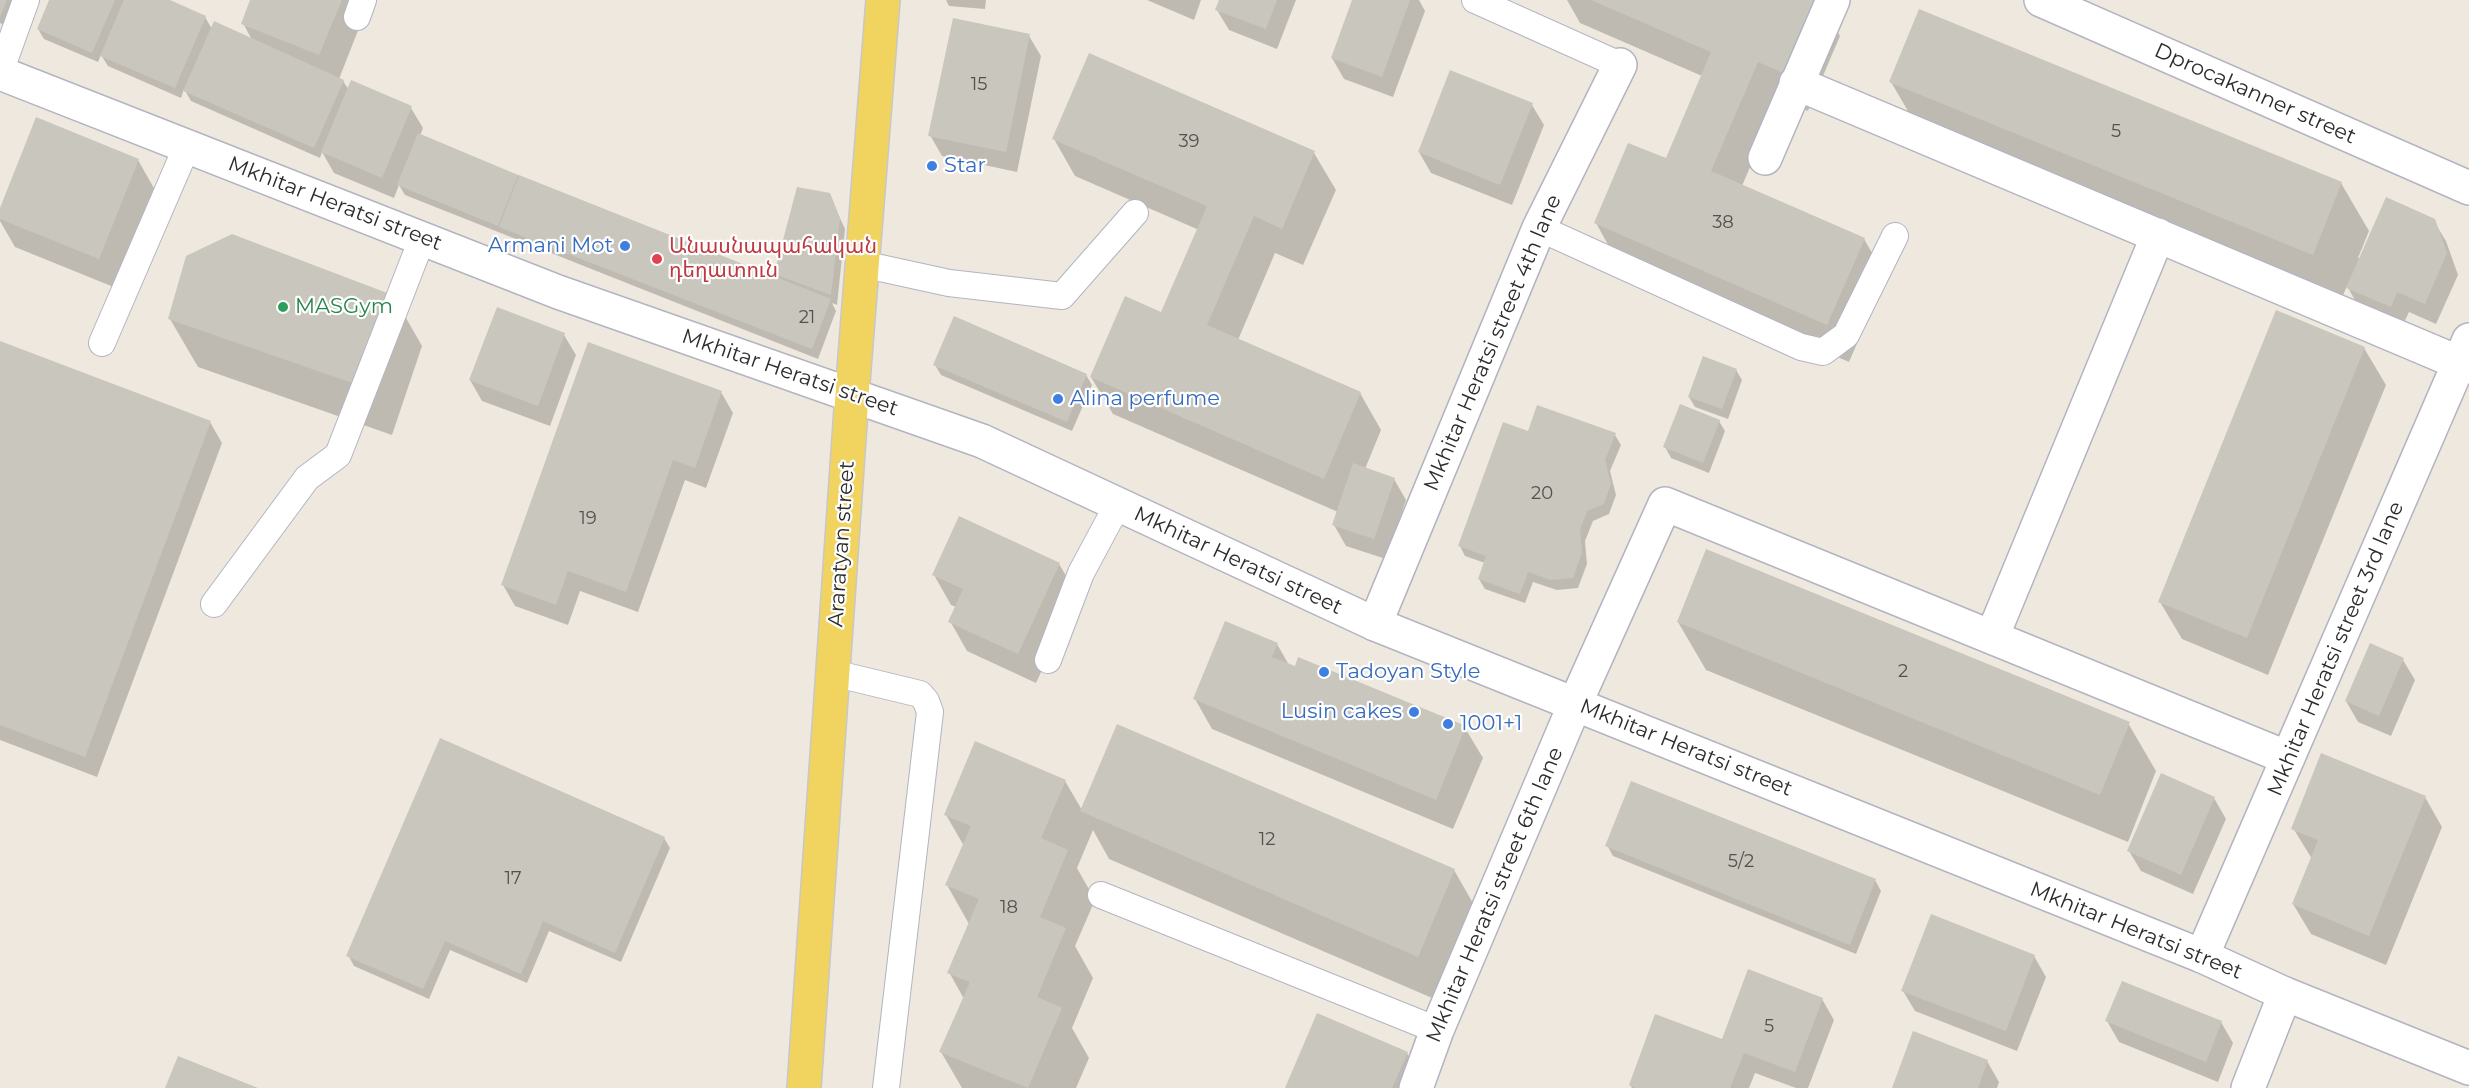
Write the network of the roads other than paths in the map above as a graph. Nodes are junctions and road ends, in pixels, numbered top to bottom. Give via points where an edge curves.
1 (26, 0) edge
2 (883, 0) edge
3 (1475, 0) edge
4 (1833, 0) edge
5 (2041, 0) edge
6 (1620, 65) joint
7 (0, 72) edge
8 (1796, 83) junction
9 (187, 146) junction
10 (1765, 158) dead end
11 (2469, 188) edge
12 (1135, 213) dead end
13 (1539, 228) junction
14 (2158, 235) junction
15 (1895, 236) dead end
16 (422, 238) junction
17 (862, 264) junction
18 (102, 343) dead end
19 (2466, 357) edge
20 (852, 395) junction
21 (1118, 504) junction
22 (214, 604) dead end
23 (1375, 624) junction
24 (1992, 637) junction
25 (1048, 660) dead end
26 (833, 673) junction
27 (1575, 704) junction
28 (2289, 759) junction
29 (1101, 895) dead end
30 (2202, 956) junction
31 (2285, 994) junction
32 (1437, 1030) junction
33 (2469, 1068) edge
34 (804, 1088) edge
35 (885, 1088) edge
36 (1416, 1088) edge
37 (2248, 1088) edge

1 - 7 lane
2 - 17 main road, Araratyan street
3 - 6 lane
4 - 8 street
5 - 11 street, Dprocakanner street
6 - 13 street, Mkhitar Heratsi street 4th lane
7 - 9 street, Mkhitar Heratsi street
8 - 10 street
8 - 14 street
9 - 16 street, Mkhitar Heratsi street
9 - 18 lane
12 - 17 lane via 1062,296 949,283
13 - 15 lane via 1801,347 1823,352 1846,335
13 - 23 street, Mkhitar Heratsi street 4th lane
14 - 19 street
14 - 24 street
16 - 20 street, Mkhitar Heratsi street via 558,292
16 - 22 lane via 338,455 307,478
17 - 20 main road, Araratyan street
19 - 28 street, Mkhitar Heratsi street 3rd lane
20 - 21 street, Mkhitar Heratsi street via 981,441
20 - 26 main road, Araratyan street
21 - 23 street, Mkhitar Heratsi street
21 - 25 lane via 1081,573
23 - 27 street, Mkhitar Heratsi street
24 - 27 street, Mkhitar Heratsi street 6th lane via 1665,504
24 - 28 street
26 - 34 main road, Araratyan street
26 - 35 lane via 920,694 930,712
27 - 30 street, Mkhitar Heratsi street
27 - 32 street, Mkhitar Heratsi street 6th lane
28 - 30 street, Mkhitar Heratsi street 3rd lane
29 - 32 lane
30 - 31 street, Mkhitar Heratsi street
31 - 33 street, Mkhitar Heratsi street
31 - 37 street
32 - 36 street, Mkhitar Heratsi street 6th lane

